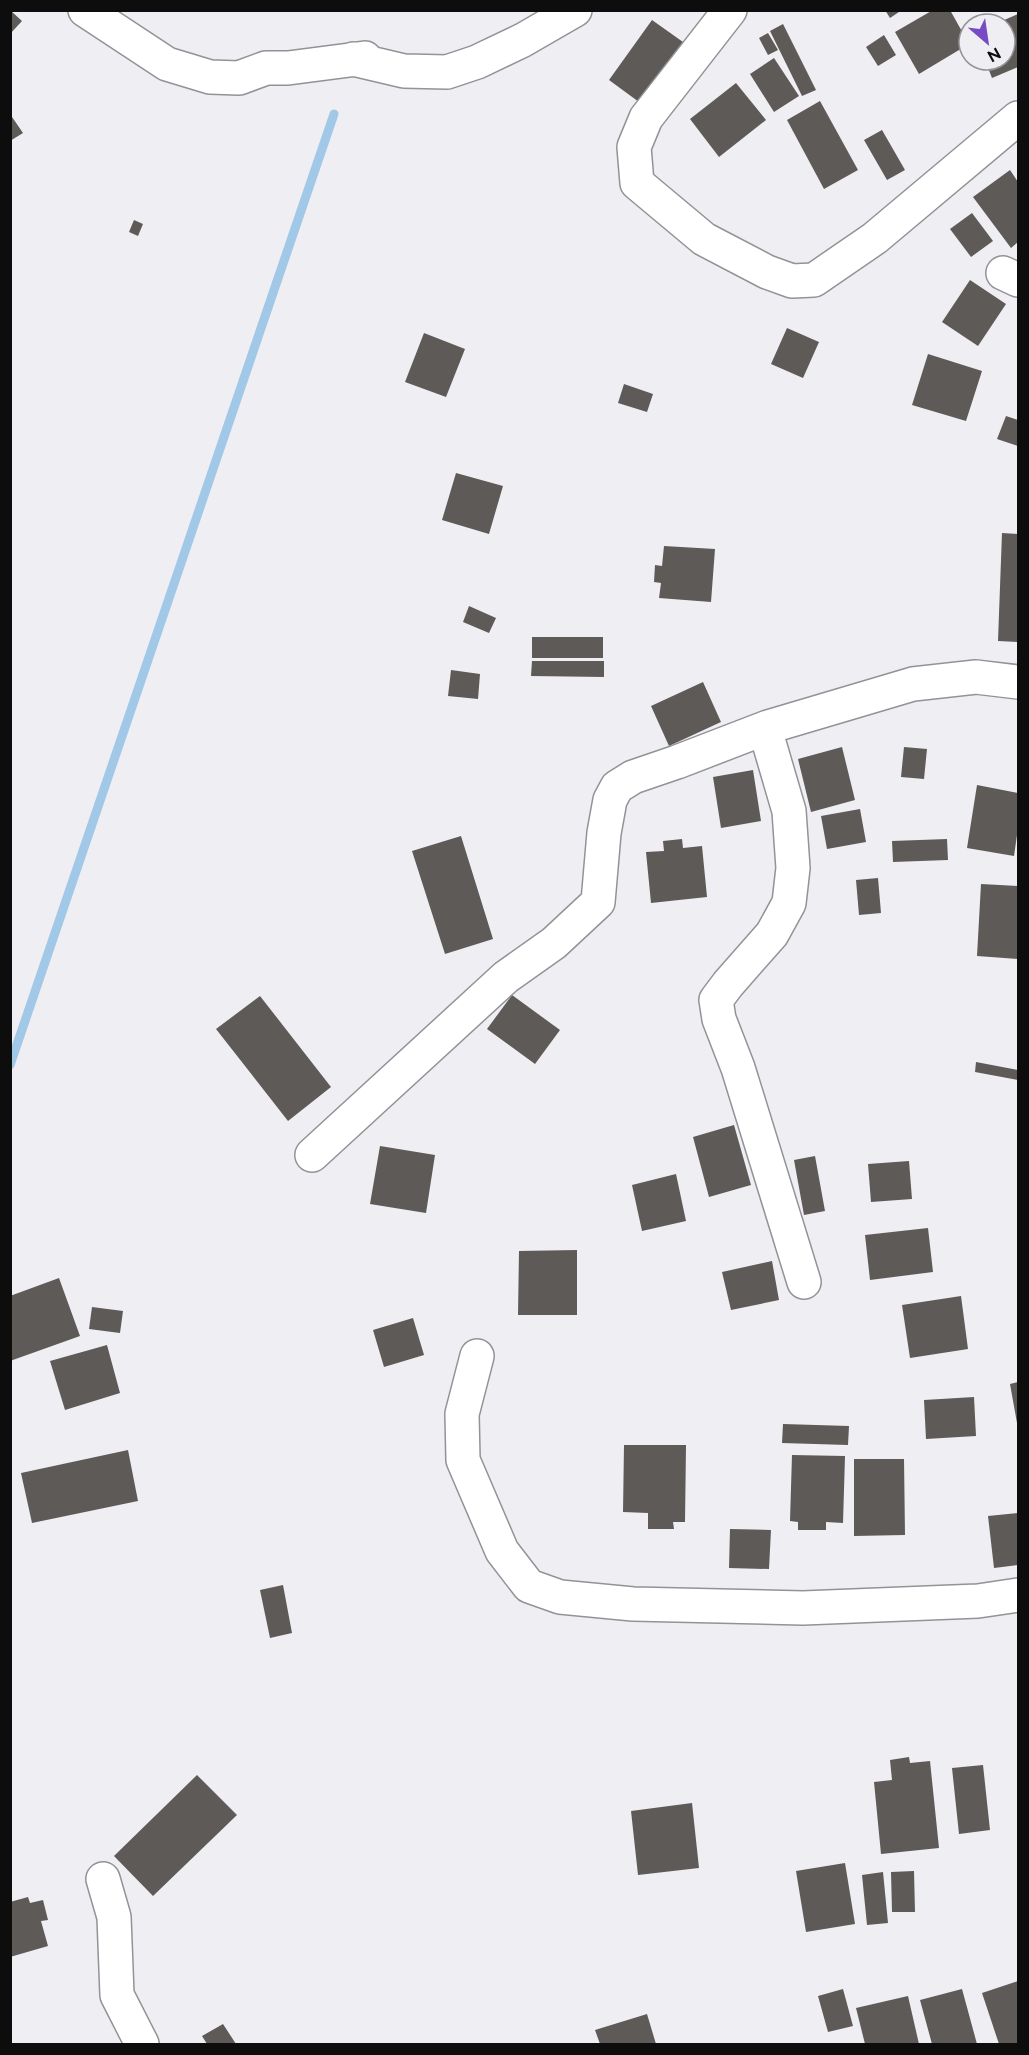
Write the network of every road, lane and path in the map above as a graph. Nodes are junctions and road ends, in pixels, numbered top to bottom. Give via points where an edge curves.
1 (85, 10) edge
2 (575, 10) edge
3 (730, 10) edge
4 (1018, 118) edge
5 (1018, 682) edge
6 (765, 729) junction
7 (312, 1155) dead end
8 (804, 1282) dead end
9 (477, 1356) dead end
10 (1018, 1595) edge
11 (103, 1879) dead end
12 (142, 2044) edge

1 - 2 street via 167,64 210,77 239,78 266,68 359,59 404,71 447,72 514,45
3 - 4 street via 646,118 634,147 637,183 704,239 767,272 792,281 814,280 875,238
5 - 6 street via 976,677 913,684
6 - 7 street via 633,777 617,787 610,800 604,833 598,902 554,943 506,977
6 - 8 street via 789,811 793,868 789,903 772,934 716,1000
9 - 10 street via 462,1414 463,1460 502,1551 530,1586 560,1597 633,1604 803,1608 978,1601
11 - 12 street via 114,1917 117,1995

